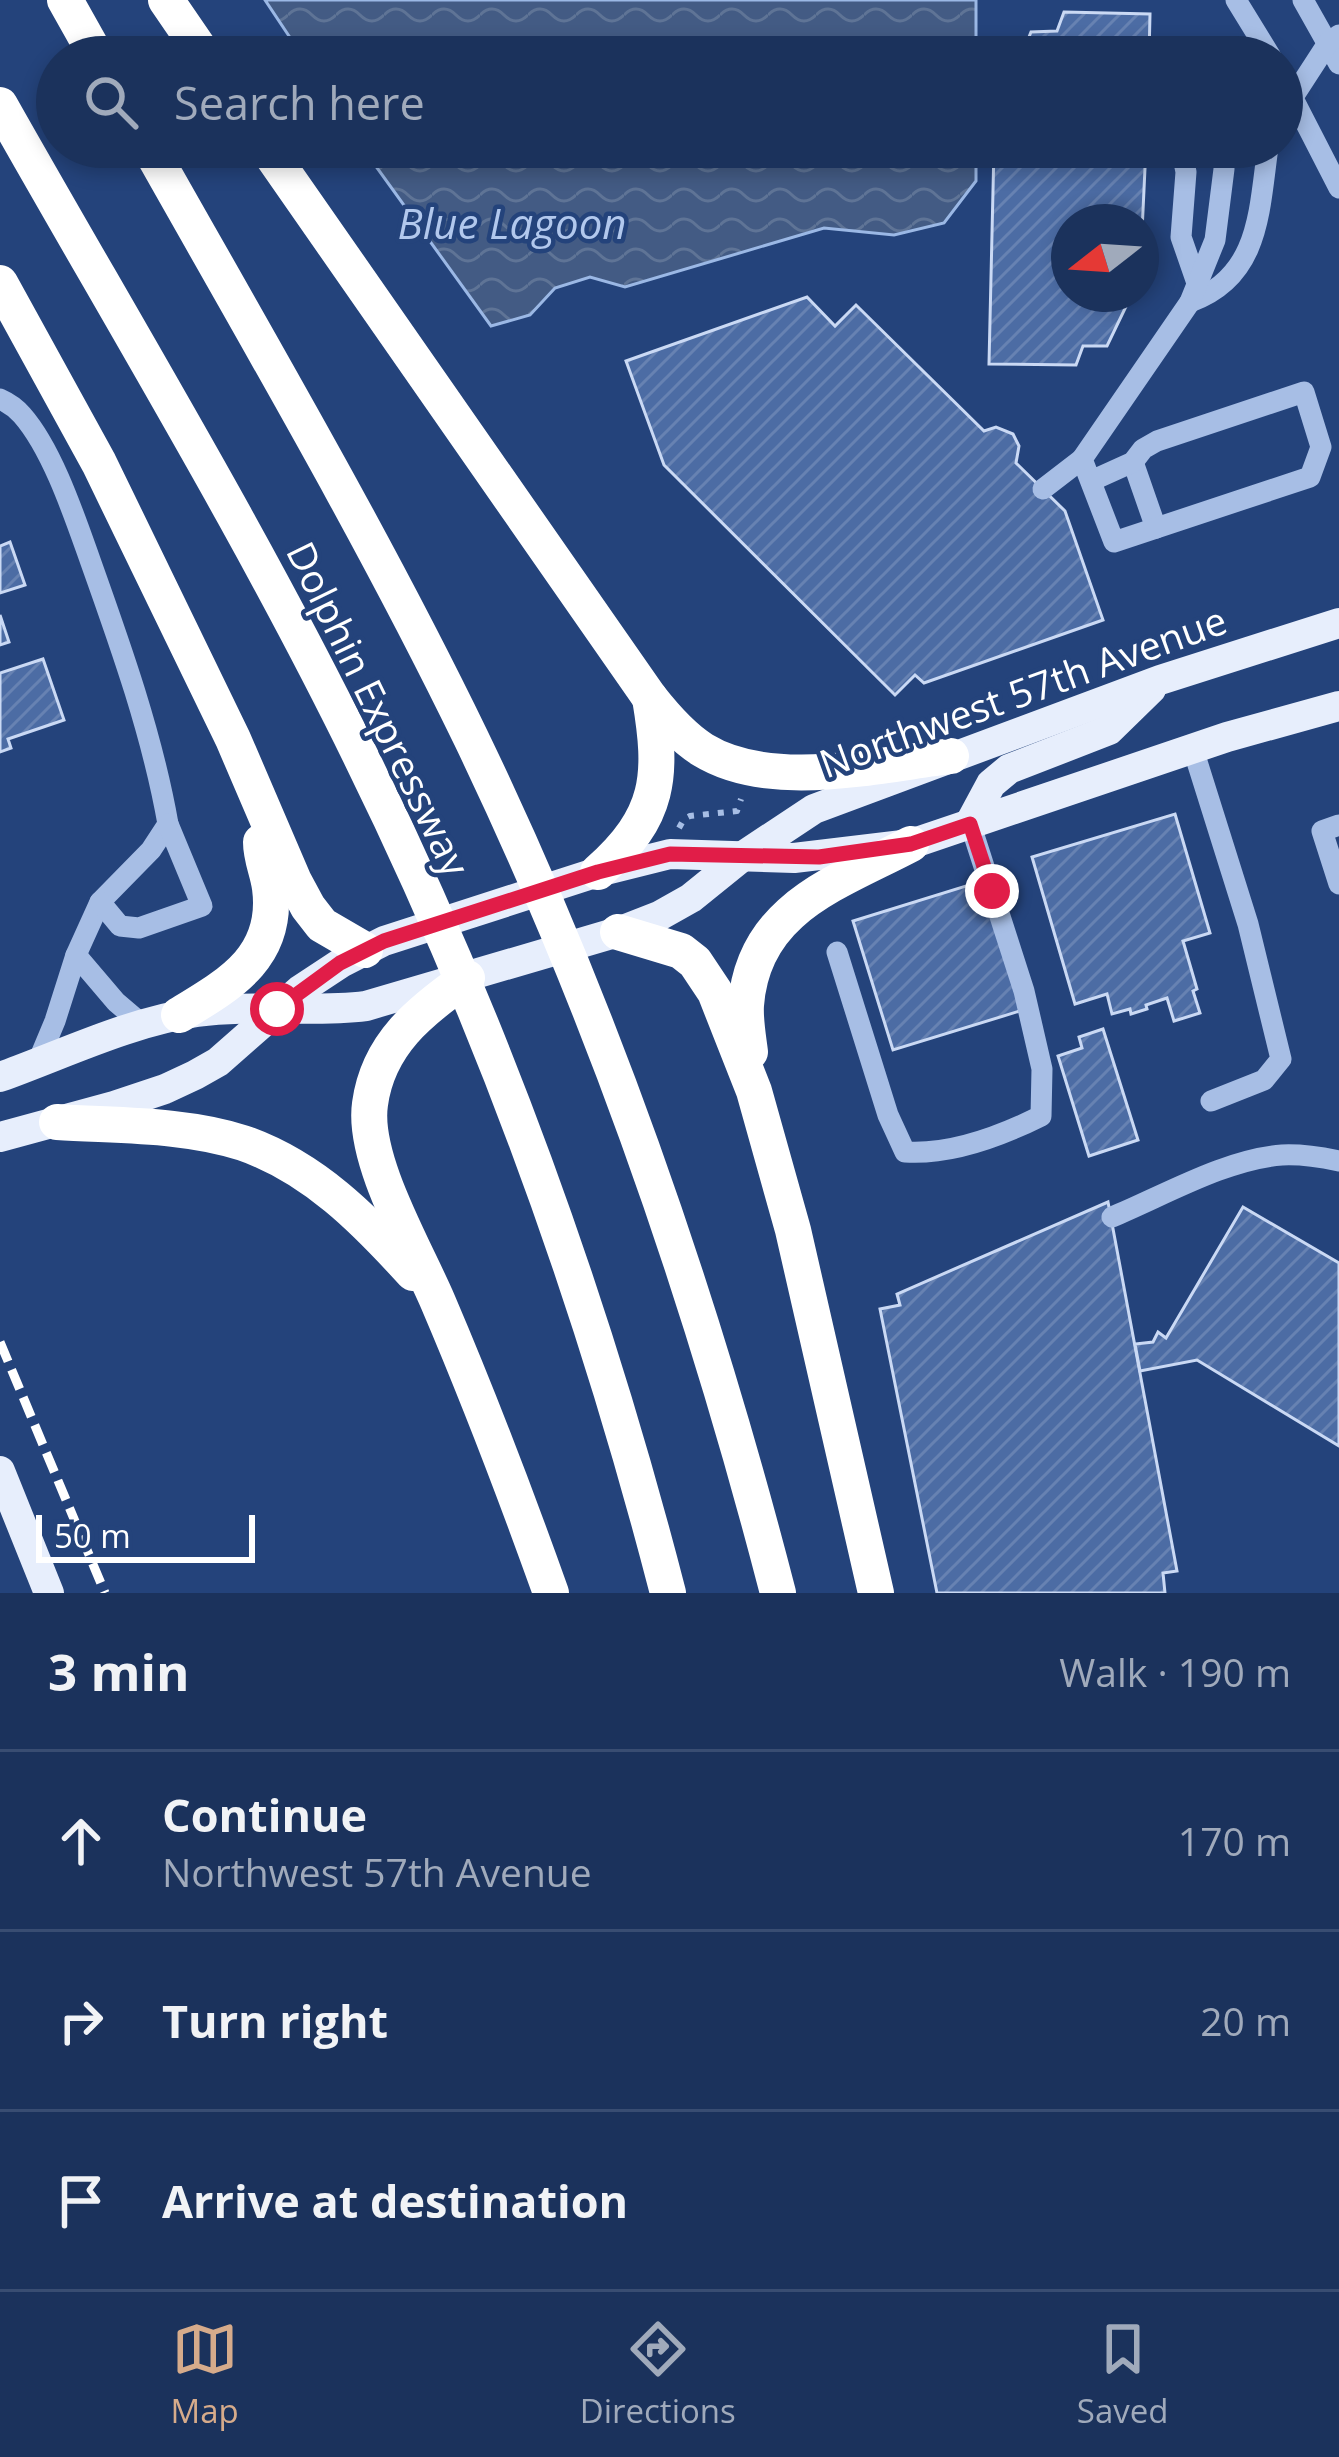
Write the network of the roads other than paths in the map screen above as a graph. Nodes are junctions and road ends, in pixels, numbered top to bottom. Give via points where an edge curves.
1 (65, 0) edge
2 (166, 0) edge
3 (1236, 0) edge
4 (1304, 0) edge
5 (86, 36) edge
6 (191, 36) edge
7 (1257, 36) edge
8 (1333, 39) edge
9 (1339, 64) edge
10 (1303, 73) edge
11 (0, 105) edge
12 (1303, 123) edge
13 (160, 168) edge
14 (281, 168) edge
15 (1185, 168) edge
16 (1224, 168) edge
17 (1265, 168) edge
18 (1339, 188) edge
19 (0, 283) edge
20 (1193, 293) junction
21 (0, 399) edge
22 (1082, 459) junction
23 (1133, 462) junction
24 (1091, 481) junction
25 (1043, 489) dead end
26 (1156, 528) junction
27 (1339, 623) edge
28 (1160, 680) junction
29 (650, 698) junction
30 (1339, 706) edge
31 (1192, 749) junction
32 (951, 756) junction
33 (260, 797) junction
34 (168, 824) junction
35 (970, 824) junction
36 (1339, 826) edge
37 (911, 844) junction
38 (743, 856) junction
39 (598, 872) junction
40 (1339, 884) edge
41 (100, 902) junction
42 (618, 932) junction
43 (365, 950) junction
44 (837, 952) dead end
45 (76, 955) junction
46 (467, 978) junction
47 (277, 1009) junction
48 (161, 1020) junction
49 (37, 1064) junction
50 (0, 1077) edge
51 (754, 1091) junction
52 (1211, 1101) dead end
53 (57, 1121) junction
54 (0, 1137) edge
55 (1339, 1161) edge
56 (1112, 1217) dead end
57 (438, 1300) junction
58 (0, 1471) edge
59 (49, 1593) edge
60 (551, 1593) edge
61 (668, 1593) edge
62 (778, 1593) edge
63 (876, 1593) edge

1 - 5 highway
2 - 6 highway
3 - 7 street
4 - 8 street
8 - 9 street
8 - 10 street
11 - 61 highway, Dolphin Expressway via 246,538 408,856 573,1273
12 - 18 street
13 - 62 highway, Dolphin Expressway via 383,566 509,822 649,1162
14 - 29 highway
15 - 20 street via 1181,237
16 - 20 street via 1215,240
17 - 20 street via 1248,253 1213,294
19 - 33 highway via 99,463
20 - 22 street
21 - 34 street via 37,435 67,497 113,624
22 - 24 street
22 - 25 street
23 - 24 street
23 - 26 street
23 - 26 street via 1156,441 1304,392 1321,447 1310,477
24 - 26 street via 1114,542
27 - 28 main road, Northwest 57th Avenue
28 - 32 main road, Northwest 57th Avenue
28 - 35 main road via 1109,730 1009,770 991,784
29 - 32 highway via 700,748 750,770 837,770
29 - 39 highway via 655,788 632,835
30 - 31 main road
31 - 35 main road
31 - 52 street via 1281,1058 1264,1080
32 - 38 main road, Northwest 57th Avenue via 814,808
33 - 43 highway via 308,907
33 - 48 highway via 270,887 266,940 232,983
34 - 41 street
34 - 41 street via 202,906 140,928 120,926
35 - 37 main road
35 - 44 street via 1024,992 1042,1069 1041,1116 1008,1133 905,1152
36 - 40 street via 1322,831
37 - 38 main road via 819,857
37 - 51 highway via 808,897 772,930 749,979
38 - 39 main road via 670,854
38 - 42 main road, Northwest 57th Avenue via 691,898
39 - 43 main road
41 - 45 street
42 - 46 main road, Northwest 57th Avenue
42 - 51 highway via 695,962
43 - 47 main road
45 - 48 street via 116,1002
45 - 49 street
46 - 47 main road, Northwest 57th Avenue via 366,1006
46 - 57 highway via 394,1041 370,1105 382,1175
47 - 48 main road, Northwest 57th Avenue
47 - 53 main road via 195,1075
48 - 49 main road
49 - 50 main road
51 - 63 highway
53 - 54 main road
53 - 57 highway via 200,1133 276,1157 349,1207
55 - 56 street via 1264,1157
57 - 60 highway
58 - 59 main road

